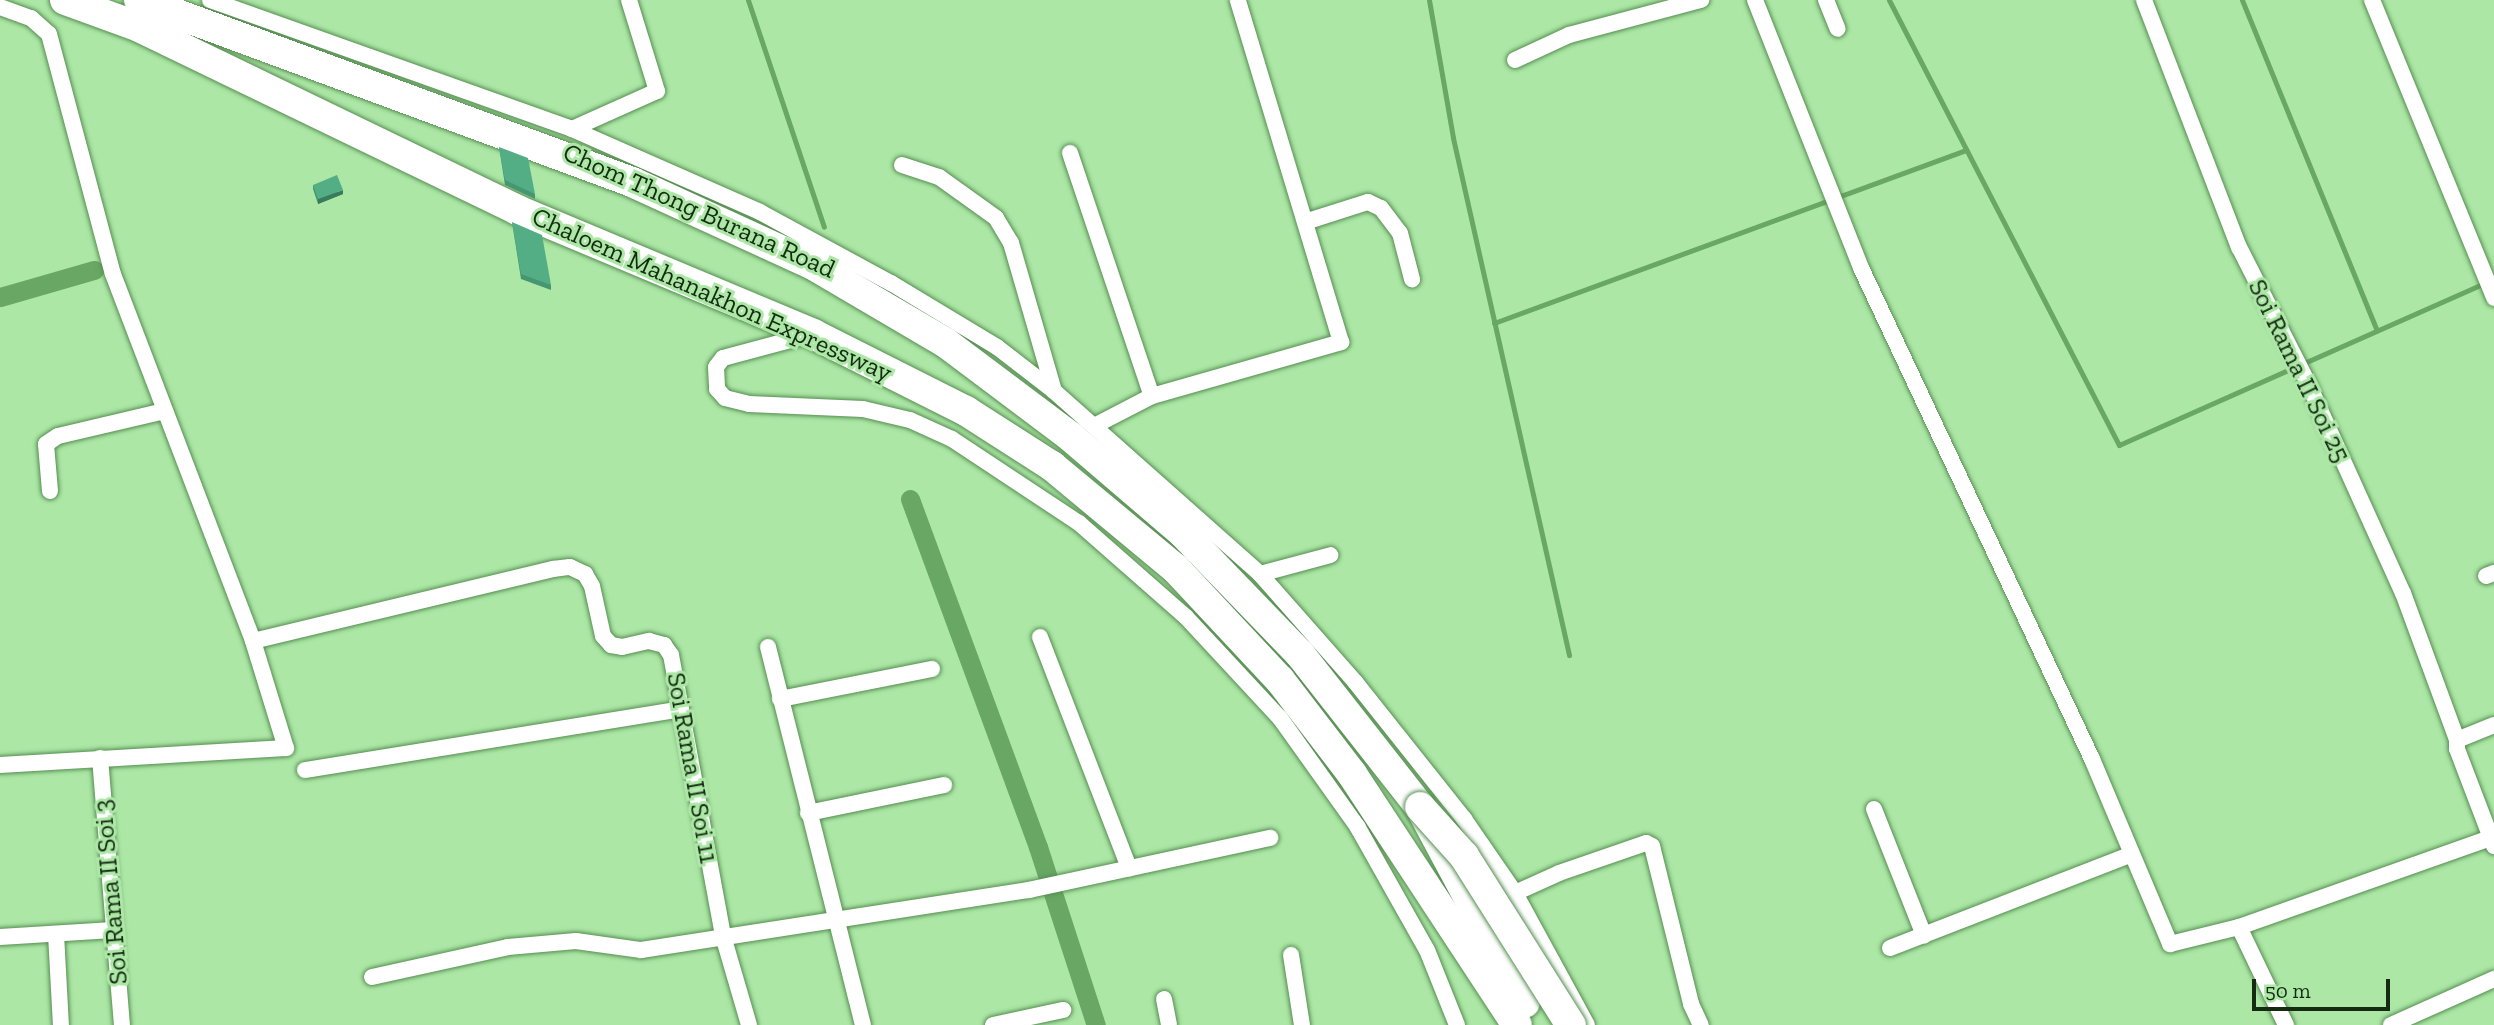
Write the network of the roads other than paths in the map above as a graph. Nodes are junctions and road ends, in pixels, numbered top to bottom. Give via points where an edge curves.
1 (65, 0) edge
2 (139, 0) edge
3 (157, 0) edge
4 (209, 0) edge
5 (629, 0) edge
6 (1238, 0) edge
7 (1701, 0) edge
8 (1755, 0) edge
9 (1826, 0) edge
10 (2144, 0) edge
11 (2372, 0) edge
12 (0, 7) edge
13 (1838, 29) dead end
14 (1515, 60) dead end
15 (572, 129) junction
16 (1070, 153) dead end
17 (902, 165) dead end
18 (1308, 221) junction
19 (1412, 279) dead end
20 (2494, 298) edge
21 (813, 334) junction
22 (1054, 391) junction
23 (1153, 396) junction
24 (166, 411) junction
25 (1094, 426) junction
26 (50, 491) dead end
27 (1331, 555) dead end
28 (1260, 575) junction
29 (1040, 637) dead end
30 (253, 641) junction
31 (768, 647) dead end
32 (932, 669) dead end
33 (780, 699) junction
34 (681, 709) junction
35 (2494, 725) edge
36 (2457, 740) junction
37 (100, 758) junction
38 (0, 765) edge
39 (304, 770) dead end
40 (944, 785) dead end
41 (1420, 807) junction
42 (1874, 809) dead end
43 (808, 813) junction
44 (1270, 838) dead end
45 (2493, 842) edge
46 (2130, 855) junction
47 (1129, 869) junction
48 (1516, 893) junction
49 (833, 918) junction
50 (2239, 927) junction
51 (114, 930) junction
52 (55, 934) junction
53 (1459, 934) junction
54 (1924, 935) junction
55 (723, 936) junction
56 (0, 937) edge
57 (1890, 948) dead end
58 (1291, 955) dead end
59 (372, 977) dead end
60 (2494, 979) edge
61 (1164, 999) dead end
62 (1063, 1010) dead end
63 (1021, 1022) edge
64 (61, 1025) edge
65 (122, 1025) edge
66 (749, 1025) edge
67 (863, 1025) edge
68 (993, 1025) edge
69 (1169, 1025) edge
70 (1302, 1025) edge
71 (1457, 1025) edge
72 (1492, 1025) edge
73 (1517, 1025) edge
74 (1537, 1025) edge
75 (1562, 1025) edge
76 (1571, 1025) edge
77 (1587, 1025) edge
78 (1702, 1025) edge
79 (2286, 1025) edge
80 (2391, 1025) edge

1 - 21 highway, Chaloem Mahanakhon Expressway via 139,27 517,210
2 - 41 highway via 632,182 813,265 946,343 1071,437 1225,572 1300,654
3 - 75 street, Chom Thong Burana Road via 454,108 706,209 830,267 939,332 1046,409 1161,505 1282,621 1378,734 1427,798
4 - 15 street
5 - 15 street via 657,91
6 - 18 street
7 - 14 street via 1569,35
8 - 46 street via 1840,214 1949,461 2092,759
9 - 13 street
10 - 36 street, Soi Rama II Soi 25 via 2239,247 2308,383 2403,593
11 - 20 street
12 - 24 street via 31,18 49,34 113,274
15 - 22 street via 760,212 891,282 997,347
16 - 23 street
17 - 22 street via 939,177 996,218 1011,243
18 - 19 street via 1368,202 1381,208 1400,233
18 - 23 street via 1342,342
21 - 53 highway, Chaloem Mahanakhon Expressway via 966,411 1020,445 1176,569 1279,680 1328,743
21 - 71 street via 723,358 716,367 717,389 725,398 749,404 863,409 910,420 952,439 1088,531 1186,617 1280,718 1357,826 1427,950
22 - 25 street
23 - 25 street
24 - 26 street via 58,436 46,444
24 - 30 street
25 - 28 street
27 - 28 street
28 - 48 street via 1356,683
29 - 47 street
30 - 34 street, Soi Rama II Soi 11 via 570,567 584,574 592,586 603,636 611,645 664,645 671,655
30 - 37 street via 286,748
31 - 33 street
32 - 33 street
33 - 43 street
34 - 39 street
34 - 55 street, Soi Rama II Soi 11
35 - 36 street
36 - 45 street, Soi Rama II Soi 25
37 - 38 street
37 - 51 street, Soi Rama II Soi 3
40 - 43 street
41 - 74 highway, bridge
41 - 76 highway, bridge via 1464,856
42 - 54 street
43 - 49 street
44 - 47 street
45 - 50 street
46 - 50 street via 2169,944
46 - 54 street
47 - 49 street via 1029,890
48 - 77 street
48 - 78 street via 1646,843 1653,846 1691,1004
49 - 55 street
49 - 67 street
50 - 79 street
51 - 52 street
51 - 65 street, Soi Rama II Soi 3
52 - 56 street
52 - 64 street
53 - 72 highway
53 - 73 highway
54 - 57 street
55 - 59 street via 629,951 576,941 508,947
55 - 66 street, Soi Rama II Soi 11
58 - 70 street
60 - 80 street
61 - 69 street
62 - 63 street
63 - 68 street

